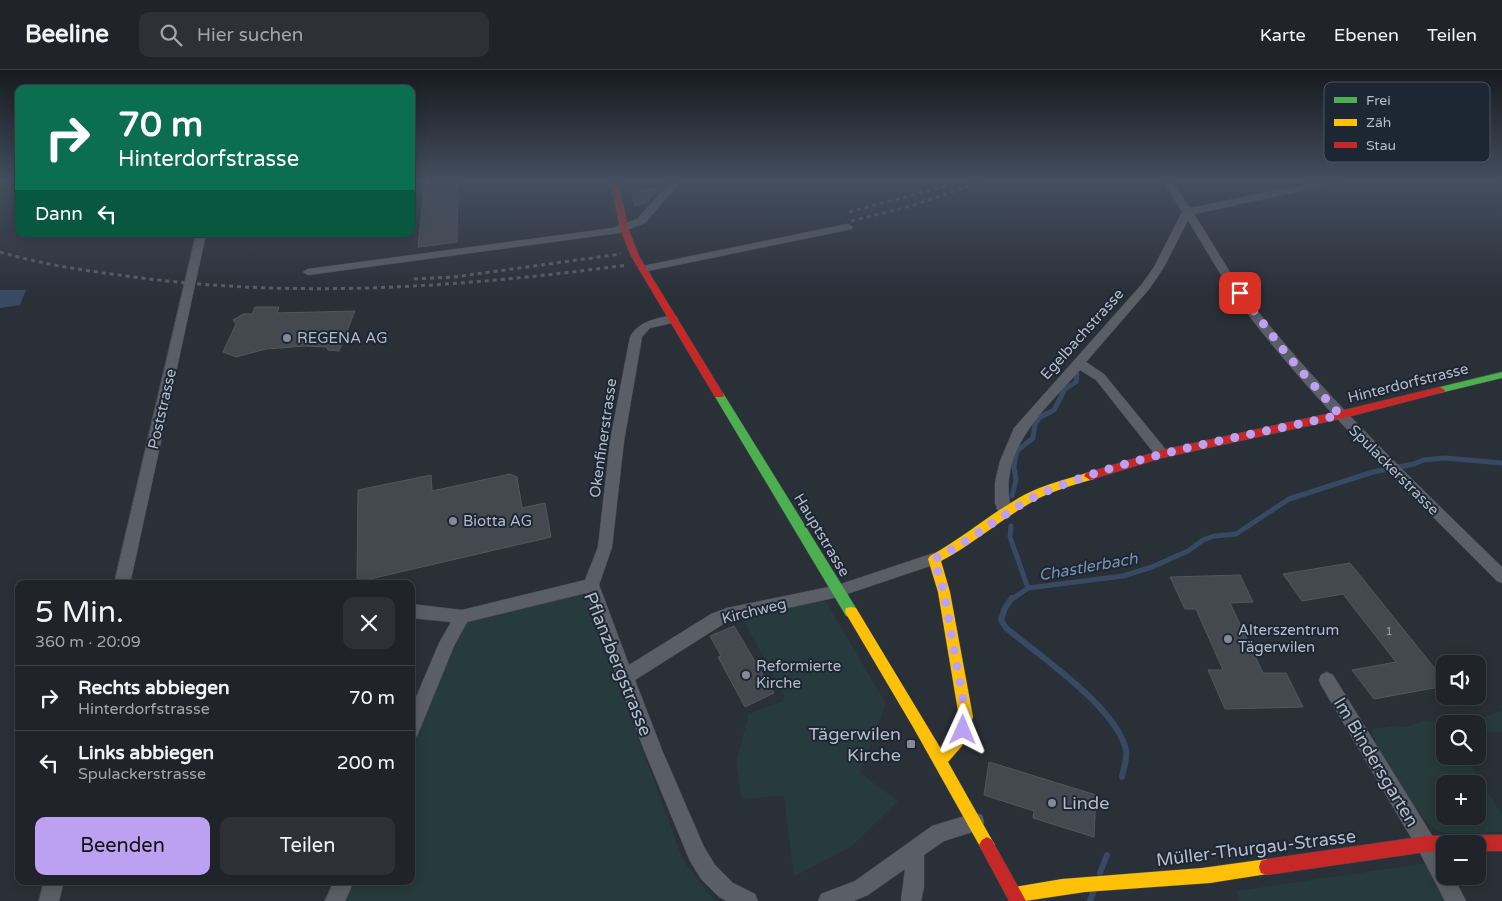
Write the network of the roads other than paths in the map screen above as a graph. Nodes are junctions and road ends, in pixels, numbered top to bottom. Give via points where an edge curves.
1 (622, 219) edge
2 (642, 219) edge
3 (1183, 219) edge
4 (1191, 219) edge
5 (848, 227) dead end
6 (624, 228) junction
7 (200, 237) edge
8 (643, 269) junction
9 (308, 272) dead end
10 (672, 318) junction
11 (1078, 363) junction
12 (1502, 375) edge
13 (1340, 415) junction
14 (1162, 454) junction
15 (1005, 513) junction
16 (934, 559) junction
17 (1502, 577) edge
18 (123, 580) edge
19 (591, 585) junction
20 (838, 591) junction
21 (415, 611) edge
22 (462, 617) junction
23 (625, 677) junction
24 (1327, 680) dead end
25 (415, 720) edge
26 (940, 761) junction
27 (975, 822) junction
28 (1502, 843) edge
29 (1426, 844) junction
30 (915, 850) junction
31 (53, 885) edge
32 (342, 885) edge
33 (1017, 898) edge
34 (49, 901) edge
35 (335, 901) edge
36 (748, 901) edge
37 (828, 901) edge
38 (911, 901) edge
39 (1456, 901) edge

1 - 6 street, Hauptstrasse
2 - 6 street
3 - 11 street, Egelbachstrasse via 1146,286
4 - 13 street, Spulackerstrasse via 1250,310
5 - 8 street
6 - 8 street, Hauptstrasse
6 - 9 street
7 - 18 street, Poststrasse
8 - 10 street, Hauptstrasse
10 - 19 street, Okenfinerstrasse via 642,328 636,337 617,441 605,547
10 - 20 street, Hauptstrasse
11 - 14 street via 1100,377
11 - 15 street, Egelbachstrasse via 1019,431 1005,460 1000,500
12 - 13 street, Hinterdorfstrasse
13 - 14 street, Hinterdorfstrasse
13 - 17 street, Spulackerstrasse
14 - 15 street, Hinterdorfstrasse via 1053,488
15 - 16 street, Hinterdorfstrasse via 953,550
16 - 20 street, Kirchweg
16 - 26 street via 944,592 966,717 958,742
19 - 22 street, Pflanzbergstrasse
19 - 23 street, Pflanzbergstrasse
20 - 23 street, Kirchweg via 717,620
20 - 26 street, Hauptstrasse
21 - 22 street
22 - 25 street via 447,642
23 - 36 street, Pflanzbergstrasse via 697,854 708,872 726,890
24 - 29 street, Im Bindersgarten
26 - 27 street, Hauptstrasse
27 - 30 street via 939,833
27 - 33 street, Hauptstrasse
28 - 29 street, Müller-Thurgau-Strasse
29 - 33 street, Müller-Thurgau-Strasse via 1203,876 1051,887
29 - 39 street, Im Bindersgarten
30 - 37 street via 861,888
30 - 38 street
31 - 34 street
32 - 35 street

